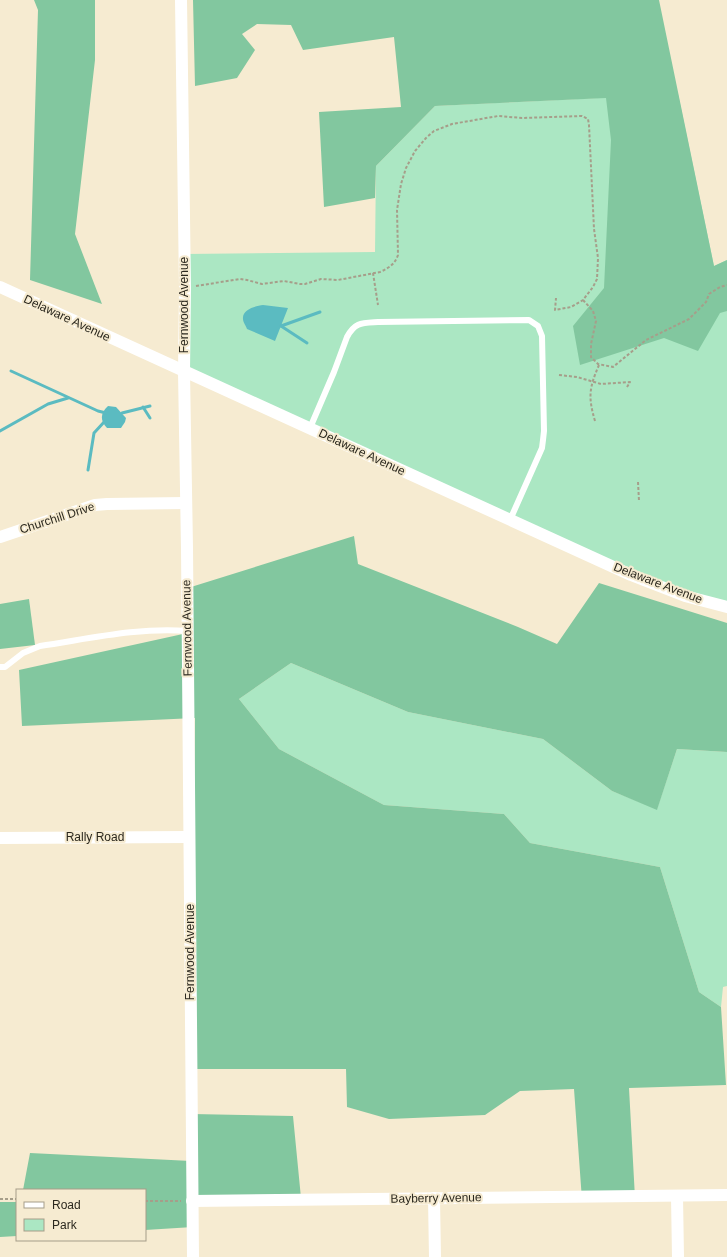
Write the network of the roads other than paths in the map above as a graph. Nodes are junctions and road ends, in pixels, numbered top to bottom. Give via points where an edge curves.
1 (181, 0) edge
2 (0, 287) edge
3 (184, 372) junction
4 (310, 428) junction
5 (186, 503) junction
6 (510, 520) junction
7 (0, 537) edge
8 (727, 607) edge
9 (187, 631) junction
10 (0, 667) edge
11 (189, 837) junction
12 (0, 838) edge
13 (677, 1196) junction
14 (727, 1196) edge
15 (434, 1198) junction
16 (192, 1201) junction
17 (193, 1257) edge
18 (435, 1257) edge
19 (678, 1257) edge

1 - 3 street, Fernwood Avenue
2 - 3 street, Delaware Avenue
3 - 4 street, Delaware Avenue
3 - 5 street, Fernwood Avenue
4 - 6 street, Delaware Avenue
4 - 6 lane via 347,337 358,324 529,320 538,326 542,336 544,436 542,448
5 - 7 street, Churchill Drive via 95,505
5 - 9 street, Fernwood Avenue
6 - 8 street, Delaware Avenue via 631,576 685,596
9 - 10 lane via 145,631 40,646
9 - 11 street, Fernwood Avenue
11 - 12 street, Rally Road
11 - 16 street, Fernwood Avenue
13 - 14 street, Bayberry Avenue
13 - 15 street, Bayberry Avenue
13 - 19 street
15 - 16 street, Bayberry Avenue
15 - 18 street
16 - 17 street, Fernwood Avenue

